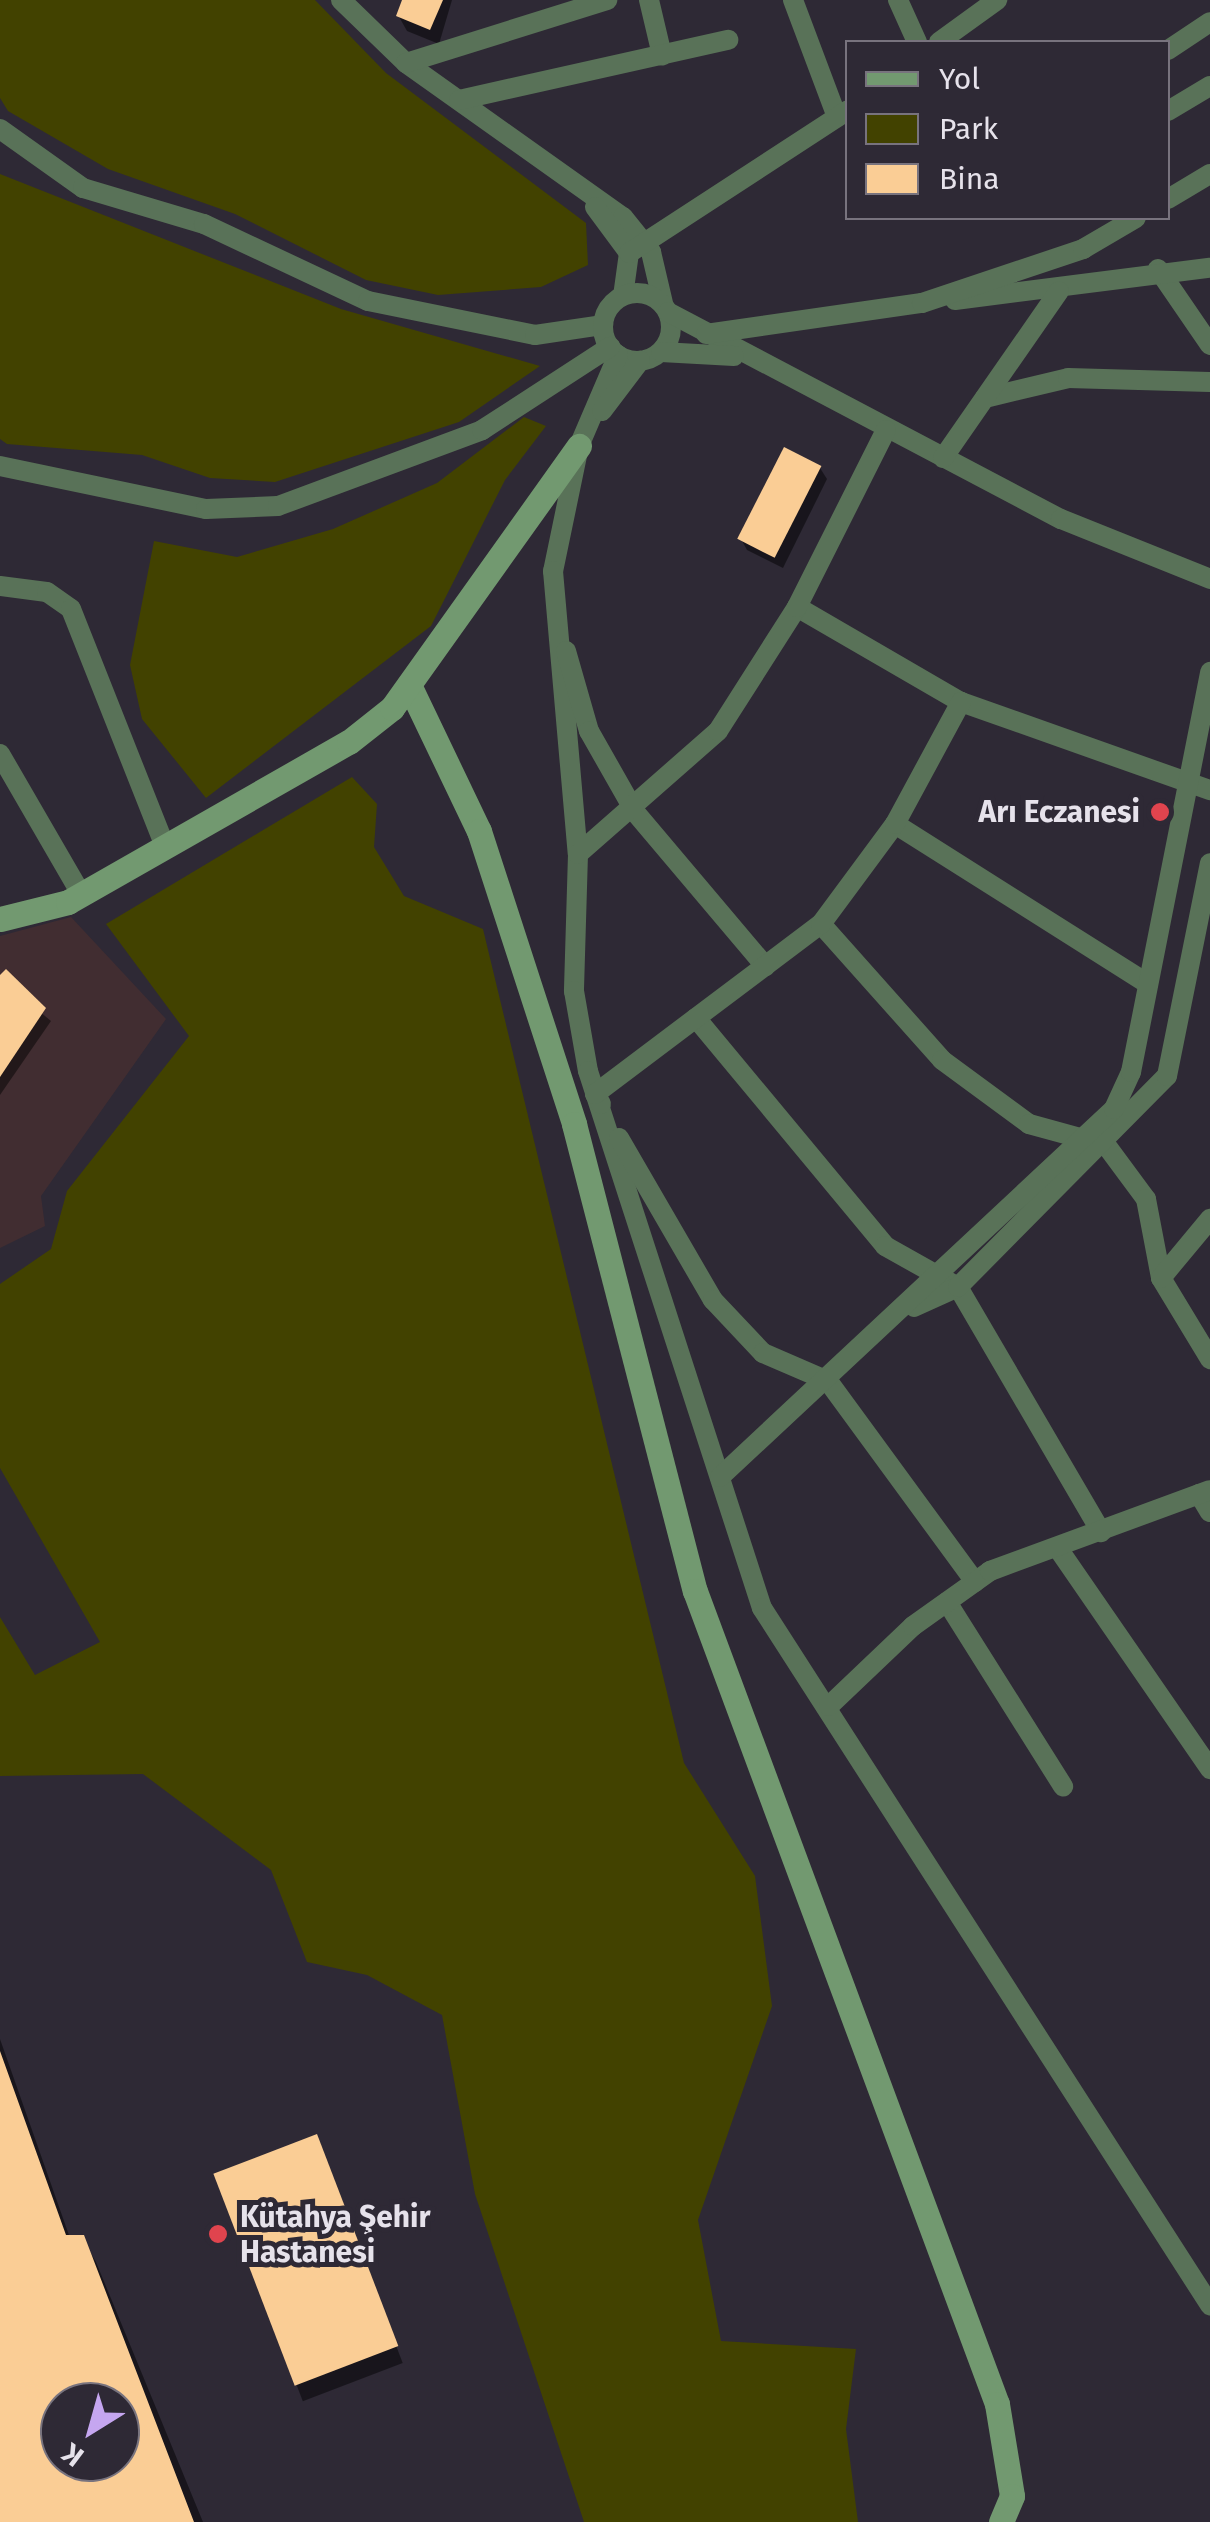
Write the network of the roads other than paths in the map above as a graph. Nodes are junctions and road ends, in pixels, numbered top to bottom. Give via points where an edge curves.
1 (341, 0) edge
2 (607, 0) edge
3 (649, 0) edge
4 (794, 0) edge
5 (898, 0) edge
6 (997, 0) edge
7 (1210, 22) edge
8 (728, 40) dead end
9 (916, 40) edge
10 (942, 40) edge
11 (1170, 49) edge
12 (662, 55) junction
13 (406, 63) junction
14 (1210, 86) edge
15 (460, 100) junction
16 (1170, 110) edge
17 (844, 119) edge
18 (0, 129) edge
19 (1210, 174) edge
20 (1170, 198) edge
21 (1133, 220) edge
22 (638, 248) junction
23 (1210, 268) edge
24 (1158, 269) junction
25 (1059, 290) junction
26 (623, 296) junction
27 (922, 304) junction
28 (666, 308) junction
29 (603, 326) junction
30 (706, 334) junction
31 (1210, 344) edge
32 (614, 351) junction
33 (661, 352) junction
34 (741, 357) junction
35 (640, 361) junction
36 (1210, 382) edge
37 (984, 398) junction
38 (886, 430) junction
39 (579, 446) junction
40 (943, 458) junction
41 (0, 466) edge
42 (1210, 578) edge
43 (0, 586) edge
44 (798, 606) junction
45 (557, 628) junction
46 (1210, 672) edge
47 (408, 685) junction
48 (960, 702) junction
49 (0, 754) edge
50 (1187, 782) junction
51 (1210, 790) edge
52 (635, 812) junction
53 (895, 824) junction
54 (165, 847) junction
55 (578, 854) junction
56 (1210, 863) edge
57 (82, 894) junction
58 (0, 919) edge
59 (820, 924) junction
60 (765, 966) junction
61 (1148, 984) junction
62 (696, 1018) junction
63 (595, 1094) junction
64 (1083, 1137) junction
65 (1106, 1145) junction
66 (1210, 1219) edge
67 (936, 1275) junction
68 (1161, 1278) junction
69 (958, 1287) junction
70 (907, 1310) junction
71 (1210, 1359) edge
72 (828, 1381) junction
73 (720, 1477) junction
74 (1206, 1499) edge
75 (1101, 1532) junction
76 (1057, 1548) junction
77 (974, 1582) junction
78 (947, 1602) junction
79 (830, 1706) junction
80 (1210, 1770) edge
81 (1063, 1786) dead end
82 (1210, 2305) edge
83 (1001, 2522) edge

1 - 13 street
2 - 13 street
3 - 12 street
4 - 17 street
5 - 9 street
6 - 10 street
7 - 11 street
8 - 12 street
12 - 15 street
13 - 15 street
14 - 16 street
15 - 22 street via 577,186
17 - 22 street
18 - 29 street via 83,188 204,224 368,301 534,335
19 - 20 street
21 - 27 street via 1083,249
22 - 26 street
22 - 28 street
23 - 24 street
24 - 25 street
24 - 31 street
25 - 27 street
25 - 37 street
26 - 28 street
26 - 29 street
27 - 30 street
28 - 30 street
28 - 33 street
29 - 32 street
30 - 34 street
32 - 35 street
32 - 39 street
32 - 41 street via 482,430 278,506 206,509
33 - 34 street
33 - 35 street
34 - 38 street
35 - 39 street
36 - 37 street via 1068,378
37 - 40 street
38 - 40 street
38 - 44 street
39 - 45 street via 553,571
39 - 47 street
40 - 42 street via 1061,520
43 - 54 street via 47,592 72,608
44 - 48 street
44 - 52 street via 718,731
45 - 52 street via 589,731
45 - 55 street
46 - 50 street
47 - 54 street via 349,742
47 - 83 street via 478,831 574,1124 694,1591 997,2404 1012,2496
48 - 50 street
48 - 53 street
49 - 57 street
50 - 51 street
50 - 61 street
52 - 55 street
52 - 60 street
53 - 59 street
53 - 61 street
54 - 57 street
55 - 63 street via 574,991
56 - 65 street via 1166,1076
57 - 58 street
59 - 60 street
59 - 64 street via 942,1060 1029,1124
60 - 62 street
61 - 64 street via 1132,1072 1114,1109
62 - 63 street
62 - 67 street via 886,1246
63 - 72 street via 712,1300 763,1353
63 - 73 street
64 - 65 street
64 - 67 street
65 - 68 street via 1146,1199
65 - 69 street
66 - 68 street
67 - 69 street
67 - 70 street
68 - 71 street
69 - 70 street
69 - 75 street
70 - 72 street
72 - 73 street
72 - 77 street
73 - 79 street via 762,1608
74 - 75 street
75 - 76 street
76 - 77 street
76 - 80 street
77 - 78 street
78 - 79 street
78 - 81 street
79 - 82 street

